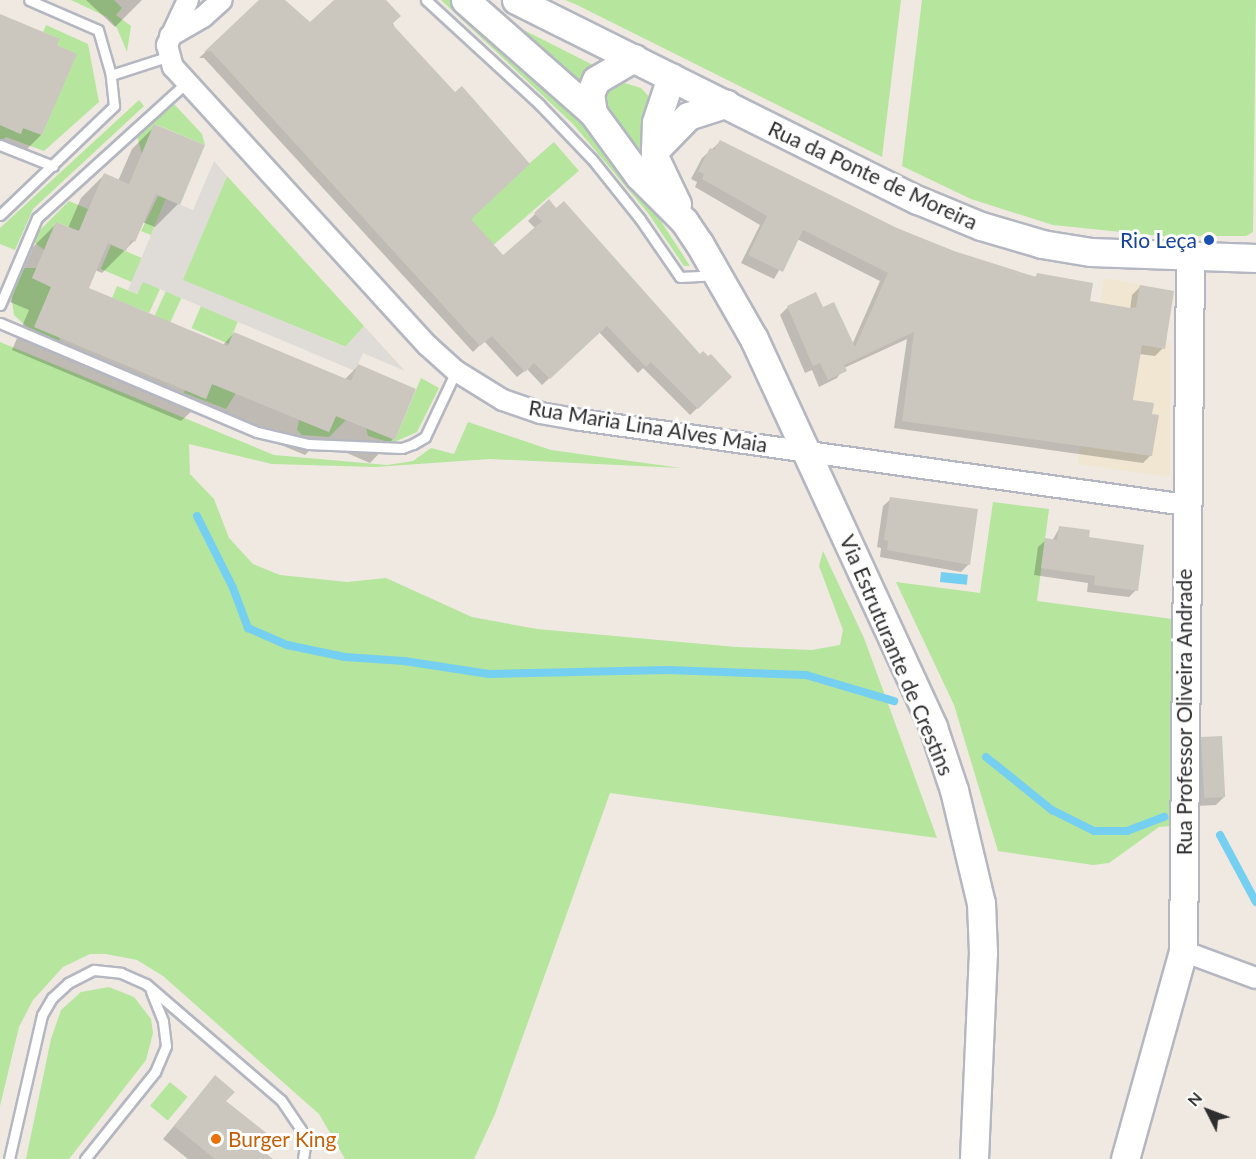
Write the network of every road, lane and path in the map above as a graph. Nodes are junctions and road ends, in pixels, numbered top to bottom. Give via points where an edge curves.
1 (29, 0) edge
2 (188, 0) edge
3 (222, 0) edge
4 (426, 0) edge
5 (465, 0) edge
6 (516, 0) edge
7 (170, 36) junction
8 (167, 57) junction
9 (634, 58) junction
10 (111, 75) junction
11 (671, 76) junction
12 (187, 82) junction
13 (726, 104) junction
14 (593, 113) junction
15 (0, 145) edge
16 (655, 150) junction
17 (53, 166) junction
18 (0, 215) edge
19 (684, 221) junction
20 (1190, 257) junction
21 (1256, 258) edge
22 (719, 275) junction
23 (0, 305) edge
24 (0, 323) edge
25 (456, 371) junction
26 (807, 451) junction
27 (1186, 505) junction
28 (1183, 951) junction
29 (1256, 978) edge
30 (146, 984) junction
31 (9, 1159) edge
32 (85, 1159) edge
33 (303, 1159) edge
34 (974, 1159) edge
35 (1125, 1159) edge

1 - 10 lane via 98,30
2 - 7 street
3 - 7 street
4 - 22 lane via 539,104 592,159 680,277
5 - 14 main road, Via Estruturante de Crestins
6 - 9 main road, Rua da Ponte de Moreira
7 - 8 street
8 - 10 lane
8 - 12 street, Rua Maria Lina Alves Maia
9 - 11 main road, Rua da Ponte de Moreira
9 - 14 main road via 596,80 590,94
10 - 17 lane via 114,106
11 - 13 main road, Rua da Ponte de Moreira
11 - 16 main road, Via Estruturante de Crestins via 656,122
12 - 23 lane via 36,218
12 - 25 street, Rua Maria Lina Alves Maia via 427,345
13 - 16 main road via 688,116
13 - 20 main road, Rua da Ponte de Moreira via 918,200 1001,233 1082,250
14 - 19 main road, Via Estruturante de Crestins via 639,176
15 - 17 lane
16 - 19 main road, Via Estruturante de Crestins via 655,158
17 - 18 lane
19 - 22 main road, Via Estruturante de Crestins
20 - 21 main road, Rua da Ponte de Moreira
20 - 27 main road, Rua Professor Oliveira Andrade
22 - 26 main road, Via Estruturante de Crestins
24 - 25 lane via 257,432 308,444 402,448 412,444 425,436
25 - 26 street, Rua Maria Lina Alves Maia via 503,400 540,413
26 - 27 street, Rua Maria Lina Alves Maia
26 - 34 main road, Via Estruturante de Crestins via 933,728 975,868 983,952
27 - 28 main road, Rua Professor Oliveira Andrade
28 - 29 street
28 - 35 main road, Rua Professor Oliveira Andrade
30 - 31 lane via 121,973 94,970 68,983 52,998 34,1041
30 - 32 lane via 163,1021 166,1046 155,1072
30 - 33 lane via 281,1100 301,1130

